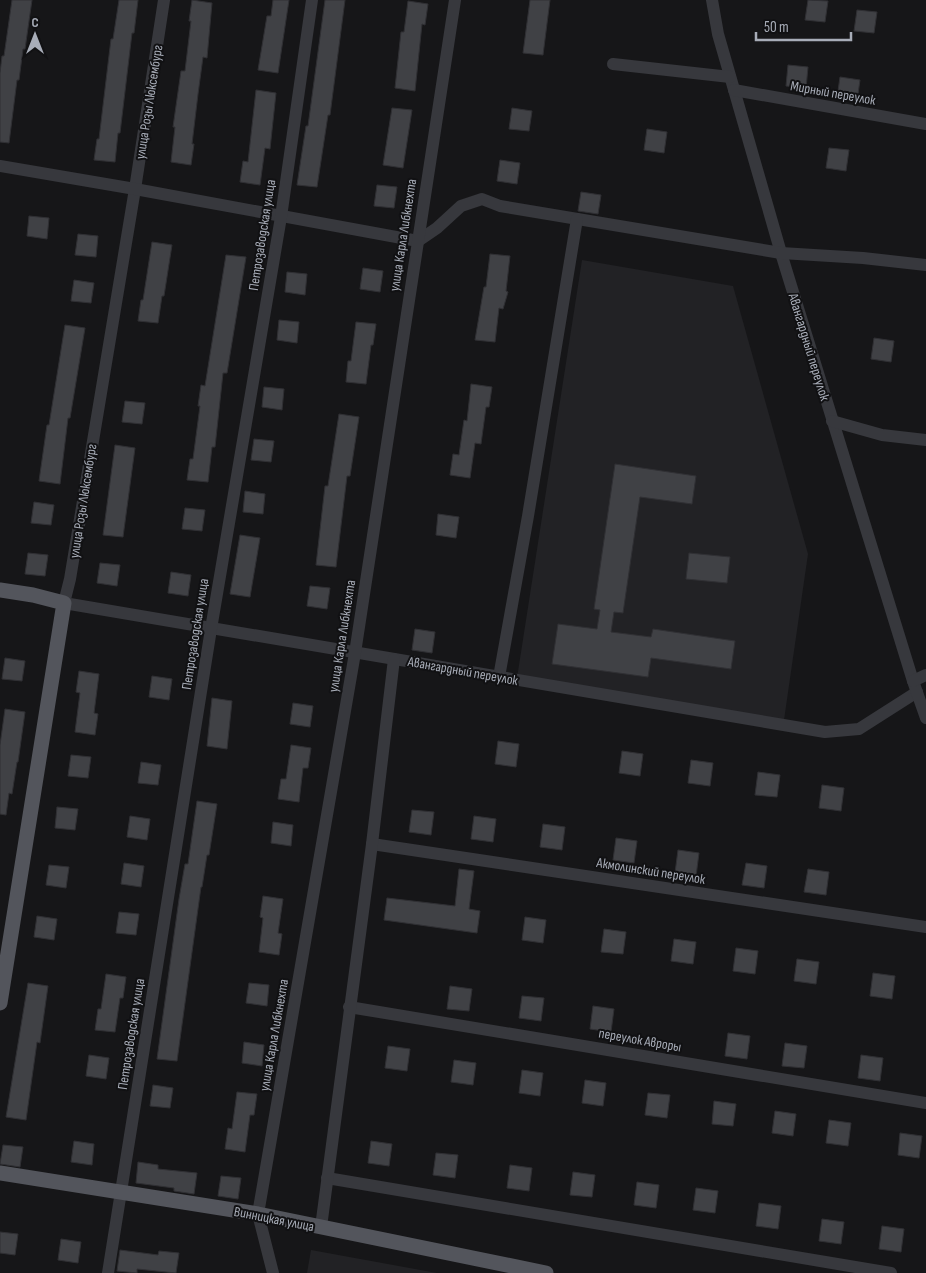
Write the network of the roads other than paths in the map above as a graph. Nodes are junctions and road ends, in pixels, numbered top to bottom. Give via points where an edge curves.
1 (164, 0) edge
2 (312, 0) edge
3 (454, 0) edge
4 (712, 0) edge
5 (613, 64) dead end
6 (730, 77) junction
7 (734, 90) junction
8 (926, 124) edge
9 (0, 166) edge
10 (135, 189) junction
11 (280, 217) junction
12 (577, 219) junction
13 (418, 241) junction
14 (780, 253) junction
15 (926, 265) edge
16 (832, 421) junction
17 (926, 440) edge
18 (0, 590) edge
19 (64, 603) junction
20 (211, 629) junction
21 (356, 653) junction
22 (394, 659) junction
23 (926, 675) edge
24 (499, 677) junction
25 (915, 687) junction
26 (926, 718) edge
27 (372, 844) junction
28 (926, 927) edge
29 (0, 1002) edge
30 (349, 1007) junction
31 (926, 1103) edge
32 (0, 1173) edge
33 (327, 1178) junction
34 (120, 1194) junction
35 (258, 1214) junction
36 (321, 1228) junction
37 (108, 1273) edge
38 (273, 1273) edge
39 (546, 1273) edge
40 (891, 1273) edge

1 - 10 street, улица Розы Люксембург
2 - 11 street, Петрозаводская улица
3 - 13 street, улица Карла Либкнехта
4 - 6 street, Авангардный переулок
5 - 6 street
6 - 7 street, Авангардный переулок
7 - 8 street, Мирный переулок
7 - 14 street, Авангардный переулок
9 - 10 street
10 - 11 street
10 - 19 street, улица Розы Люксембург
11 - 13 street
11 - 20 street, Петрозаводская улица
12 - 13 street via 482,200 461,206
12 - 14 street
12 - 24 street
13 - 21 street, улица Карла Либкнехта
14 - 15 street
14 - 16 street, Авангардный переулок
16 - 17 street via 882,435
16 - 25 street, Авангардный переулок
18 - 19 main road, Авангардный переулок
19 - 20 street, Авангардный переулок
19 - 29 main road, улица Розы Люксембург
20 - 21 street, Авангардный переулок
20 - 34 street, Петрозаводская улица
21 - 22 street, Авангардный переулок
21 - 35 street, улица Карла Либкнехта
22 - 24 street, Авангардный переулок
22 - 27 street
23 - 25 street
24 - 25 street, Авангардный переулок via 825,732 859,729
25 - 26 street, Авангардный переулок
27 - 28 street, Акмолинский переулок
27 - 30 street
30 - 31 street, переулок Авроры
30 - 33 street
32 - 34 main road, Винницкая улица
33 - 36 street
33 - 40 street
34 - 35 main road, Винницкая улица
34 - 37 street, Петрозаводская улица
35 - 36 main road, Винницкая улица
35 - 38 street, улица Карла Либкнехта
36 - 39 main road, Винницкая улица

